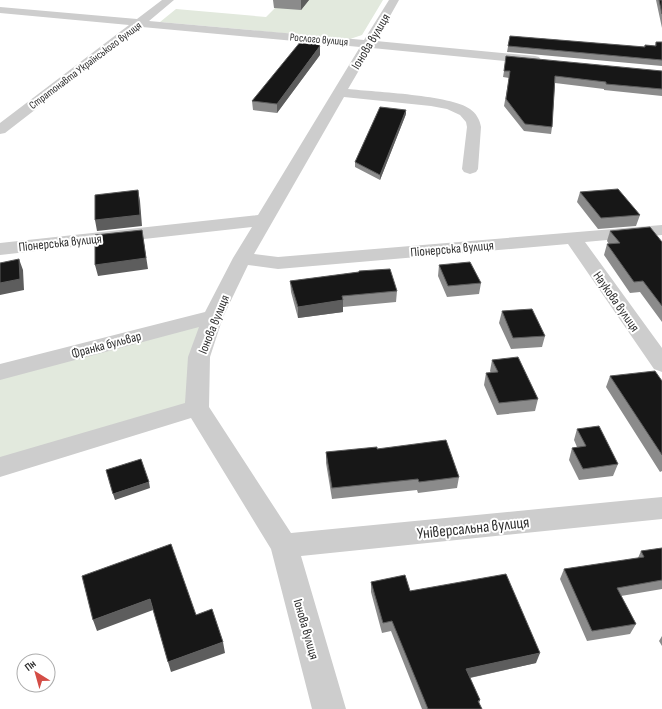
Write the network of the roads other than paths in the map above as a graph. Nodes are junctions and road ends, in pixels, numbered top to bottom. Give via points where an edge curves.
1 (169, 0) edge
2 (394, 0) edge
3 (0, 10) edge
4 (139, 23) junction
5 (368, 44) junction
6 (544, 61) edge
7 (339, 92) junction
8 (0, 130) edge
9 (470, 169) dead end
10 (264, 220) junction
11 (662, 230) edge
12 (573, 238) junction
13 (0, 249) edge
14 (242, 258) junction
15 (213, 317) junction
16 (662, 364) edge
17 (0, 372) edge
18 (197, 408) junction
19 (0, 467) edge
20 (662, 508) edge
21 (284, 546) junction
22 (330, 709) edge

1 - 4 street, Стратонавта Українського вулиця
2 - 5 street, Іонова вулиця
3 - 4 street, Рослого вулиця
4 - 5 street, Рослого вулиця
4 - 8 street, Стратонавта Українського вулиця
5 - 6 street, Рослого вулиця
5 - 7 street, Іонова вулиця
7 - 9 street via 431,102 465,112 473,121 474,127
7 - 10 street, Іонова вулиця
10 - 13 street, Піонерська вулиця
10 - 14 street, Іонова вулиця
11 - 12 street, Піонерська вулиця
12 - 14 street, Піонерська вулиця via 278,263
12 - 16 street, Наукова вулиця
14 - 15 street, Іонова вулиця
15 - 17 street, Франка бульвар
15 - 18 street, Іонова вулиця via 199,357
18 - 19 street
18 - 21 street, Іонова вулиця
20 - 21 street, Універсальна вулиця
21 - 22 street, Іонова вулиця

